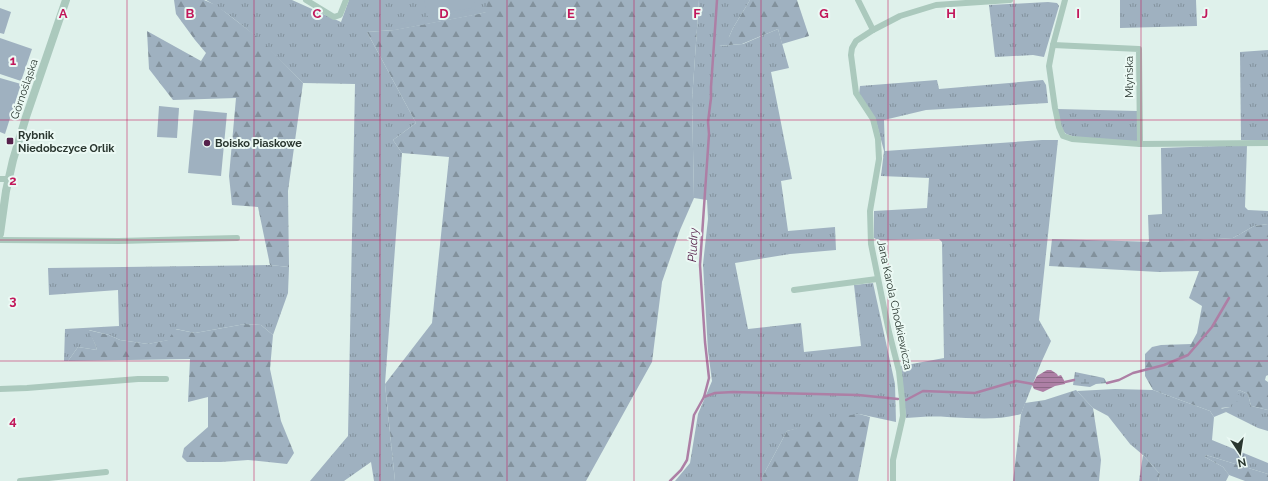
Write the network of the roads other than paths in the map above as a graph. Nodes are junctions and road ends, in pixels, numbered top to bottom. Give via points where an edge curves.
1 (66, 0) edge
2 (306, 0) edge
3 (346, 0) edge
4 (858, 0) edge
5 (1010, 0) edge
6 (1065, 0) edge
7 (873, 30) junction
8 (1053, 45) junction
9 (1268, 143) edge
10 (1140, 144) junction
11 (4, 179) edge
12 (0, 234) edge
13 (237, 238) dead end
14 (0, 240) edge
15 (877, 279) junction
16 (794, 290) dead end
17 (166, 379) dead end
18 (0, 389) edge
19 (106, 472) dead end
20 (20, 481) edge
21 (893, 481) edge

1 - 11 street, Górnośląska
2 - 3 street via 334,17 340,15
4 - 7 street
5 - 7 street, Jana Karola Chodkiewicza via 936,5 900,16
6 - 8 street
7 - 15 street, Jana Karola Chodkiewicza via 856,41 851,51 856,93 872,119 878,139 879,159 869,221
8 - 10 street via 1049,66 1063,136 1072,139
8 - 10 street, Młyńska via 1139,49
9 - 10 street
11 - 12 street, Górnośląska
13 - 14 street via 119,241
15 - 16 street
15 - 21 street, Jana Karola Chodkiewicza via 899,371 902,399 903,416 893,460
17 - 18 street
19 - 20 street

